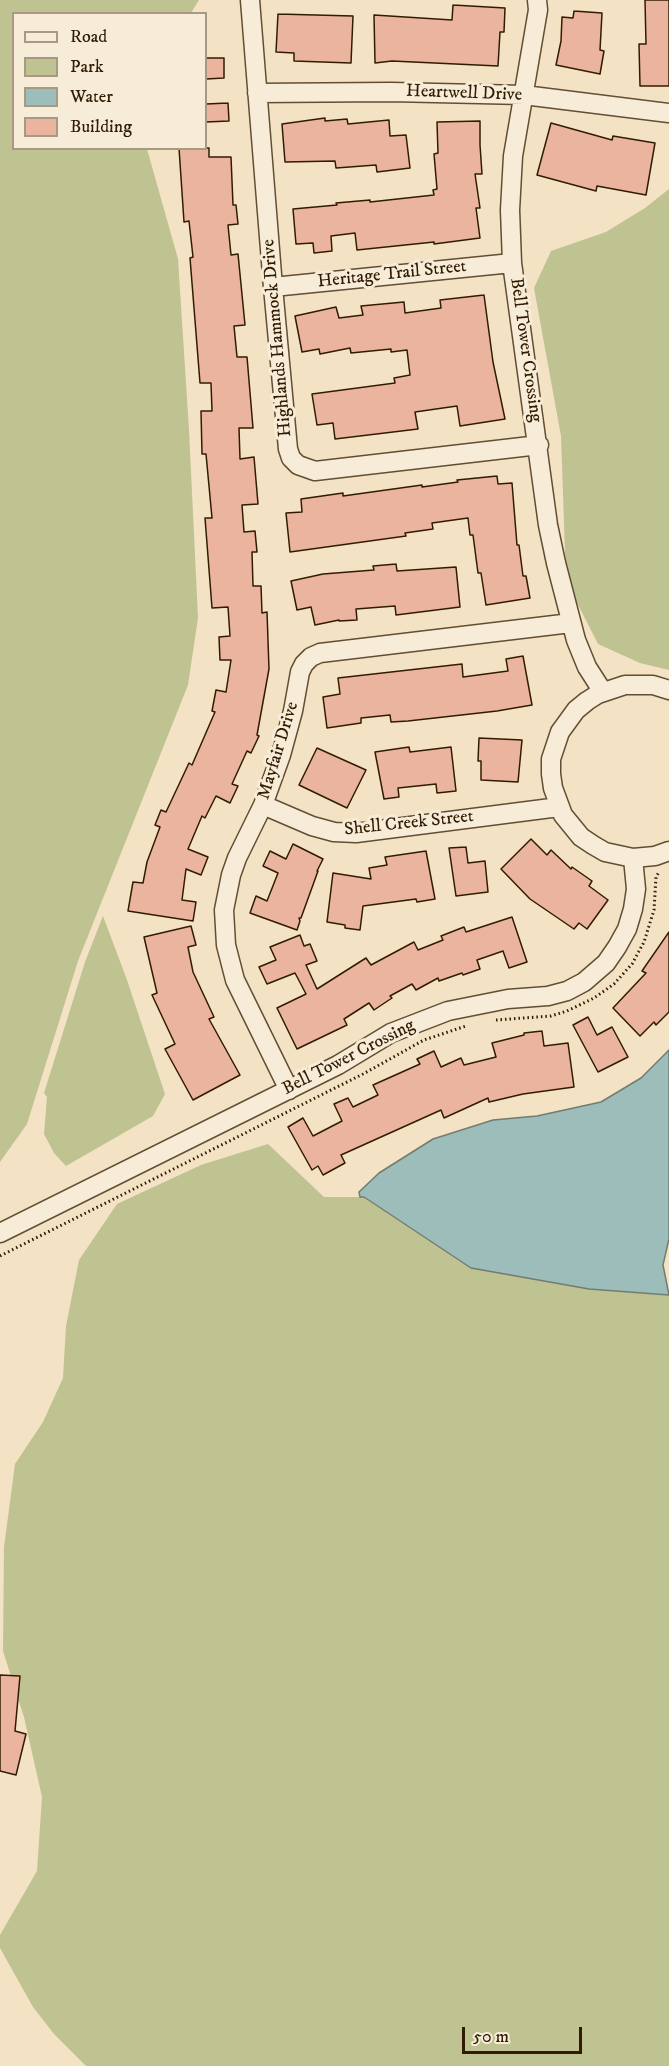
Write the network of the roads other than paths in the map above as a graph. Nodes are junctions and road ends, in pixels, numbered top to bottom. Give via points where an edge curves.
1 (250, 0) edge
2 (537, 0) edge
3 (257, 93) junction
4 (524, 95) junction
5 (669, 113) edge
6 (512, 263) junction
7 (273, 287) junction
8 (539, 445) junction
9 (571, 623) junction
10 (669, 690) edge
11 (603, 692) junction
12 (263, 805) junction
13 (559, 807) junction
14 (669, 851) edge
15 (633, 858) junction
16 (289, 1090) junction
17 (0, 1233) edge

1 - 3 street, Highlands Hammock Drive
2 - 4 street, Bell Tower Crossing
3 - 4 street, Heartwell Drive
3 - 7 street, Highlands Hammock Drive
4 - 5 street, Heartwell Drive
4 - 6 street, Bell Tower Crossing via 513,156
6 - 7 street, Heritage Trail Street
6 - 8 street, Bell Tower Crossing
7 - 8 street, Highlands Hammock Drive via 288,449 298,465 315,471
8 - 9 street, Bell Tower Crossing via 548,525
9 - 11 street, Bell Tower Crossing via 587,667
9 - 12 street, Mayfair Drive via 311,657 300,672 281,755
10 - 11 street via 639,684
11 - 13 street via 576,710 563,726 555,746 551,774
12 - 13 street, Shell Creek Street via 312,826 356,833
12 - 16 street, Mayfair Drive via 231,875 224,928 235,980
13 - 15 street via 571,826 593,845
14 - 15 street
15 - 16 street, Bell Tower Crossing via 636,889 627,929 612,955 592,977 548,996 468,1006 429,1018 391,1033
16 - 17 street, Bell Tower Crossing

